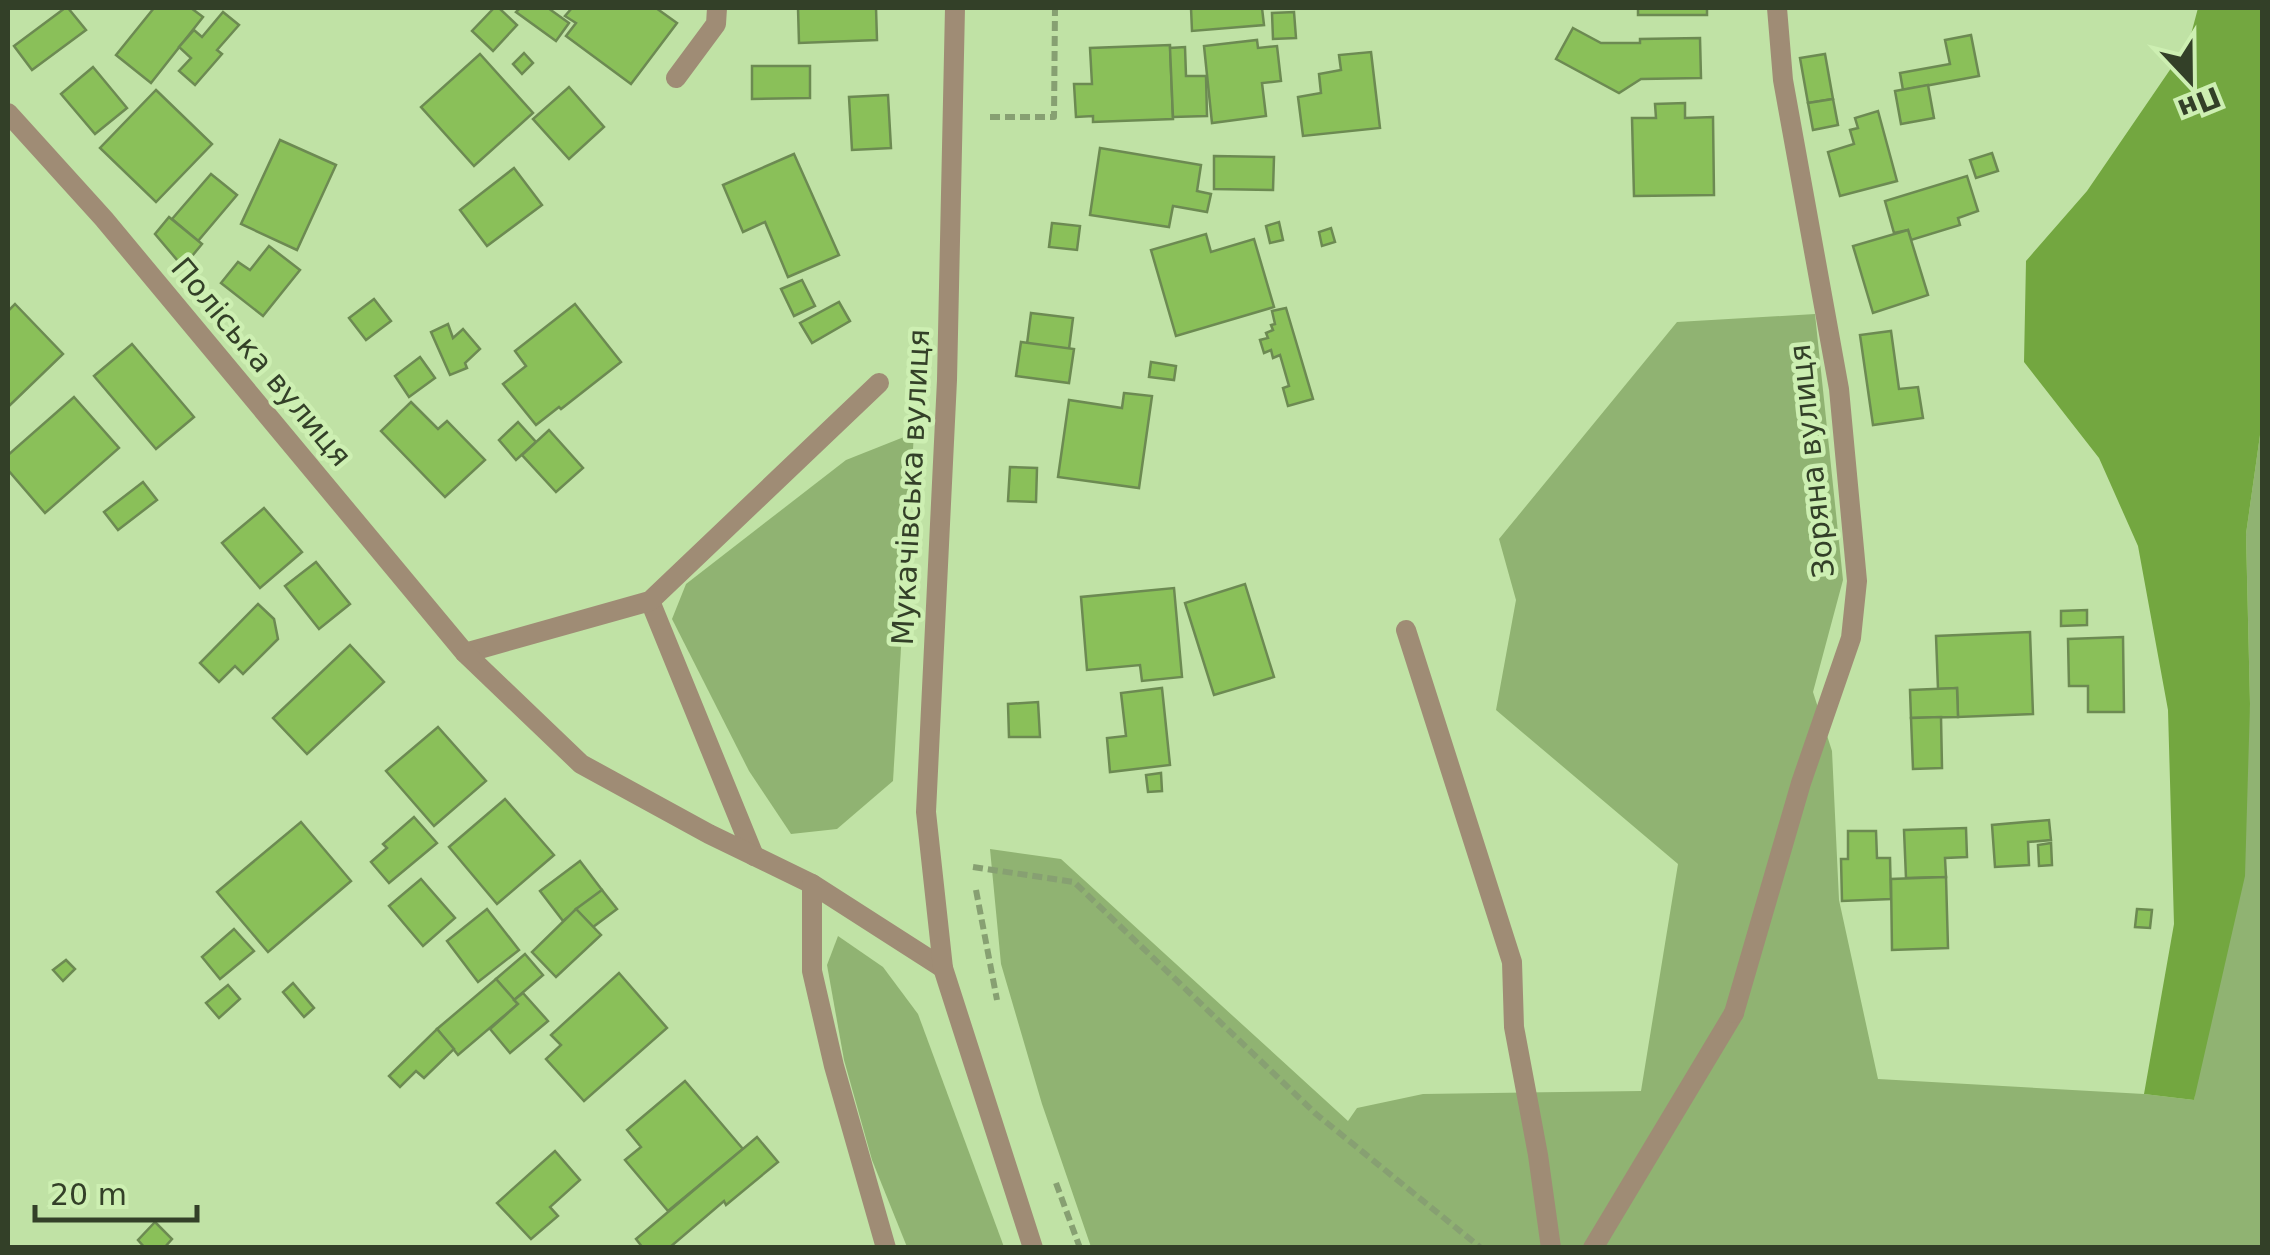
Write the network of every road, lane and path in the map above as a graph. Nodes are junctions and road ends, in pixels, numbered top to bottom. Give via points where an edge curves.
1 (718, 8) edge
2 (954, 8) edge
3 (1777, 8) edge
4 (676, 78) dead end
5 (8, 113) edge
6 (879, 383) dead end
7 (650, 601) junction
8 (1406, 630) dead end
9 (465, 653) junction
10 (970, 850) dead end
11 (754, 856) junction
12 (812, 884) junction
13 (976, 886) dead end
14 (943, 968) junction
15 (997, 1001) dead end
16 (1054, 1178) dead end
17 (886, 1248) edge
18 (1033, 1248) edge
19 (1080, 1248) edge
20 (1481, 1248) edge
21 (1552, 1248) edge
22 (1593, 1248) edge

1 - 4 street via 716,24
2 - 14 street, Мукачівська вулиця via 947,380 926,812
3 - 22 street, Зоряна вулиця via 1783,80 1839,388 1857,582 1851,638 1734,1013
5 - 9 street, Поліська вулиця
6 - 7 street
7 - 9 street
7 - 11 street
8 - 21 street via 1512,962 1514,1027
9 - 11 street via 581,764
10 - 20 path via 972,867 1074,882 1316,1114
11 - 12 street
12 - 14 street
12 - 17 street via 812,971
13 - 15 path
14 - 18 street, Мукачівська вулиця
16 - 19 path

